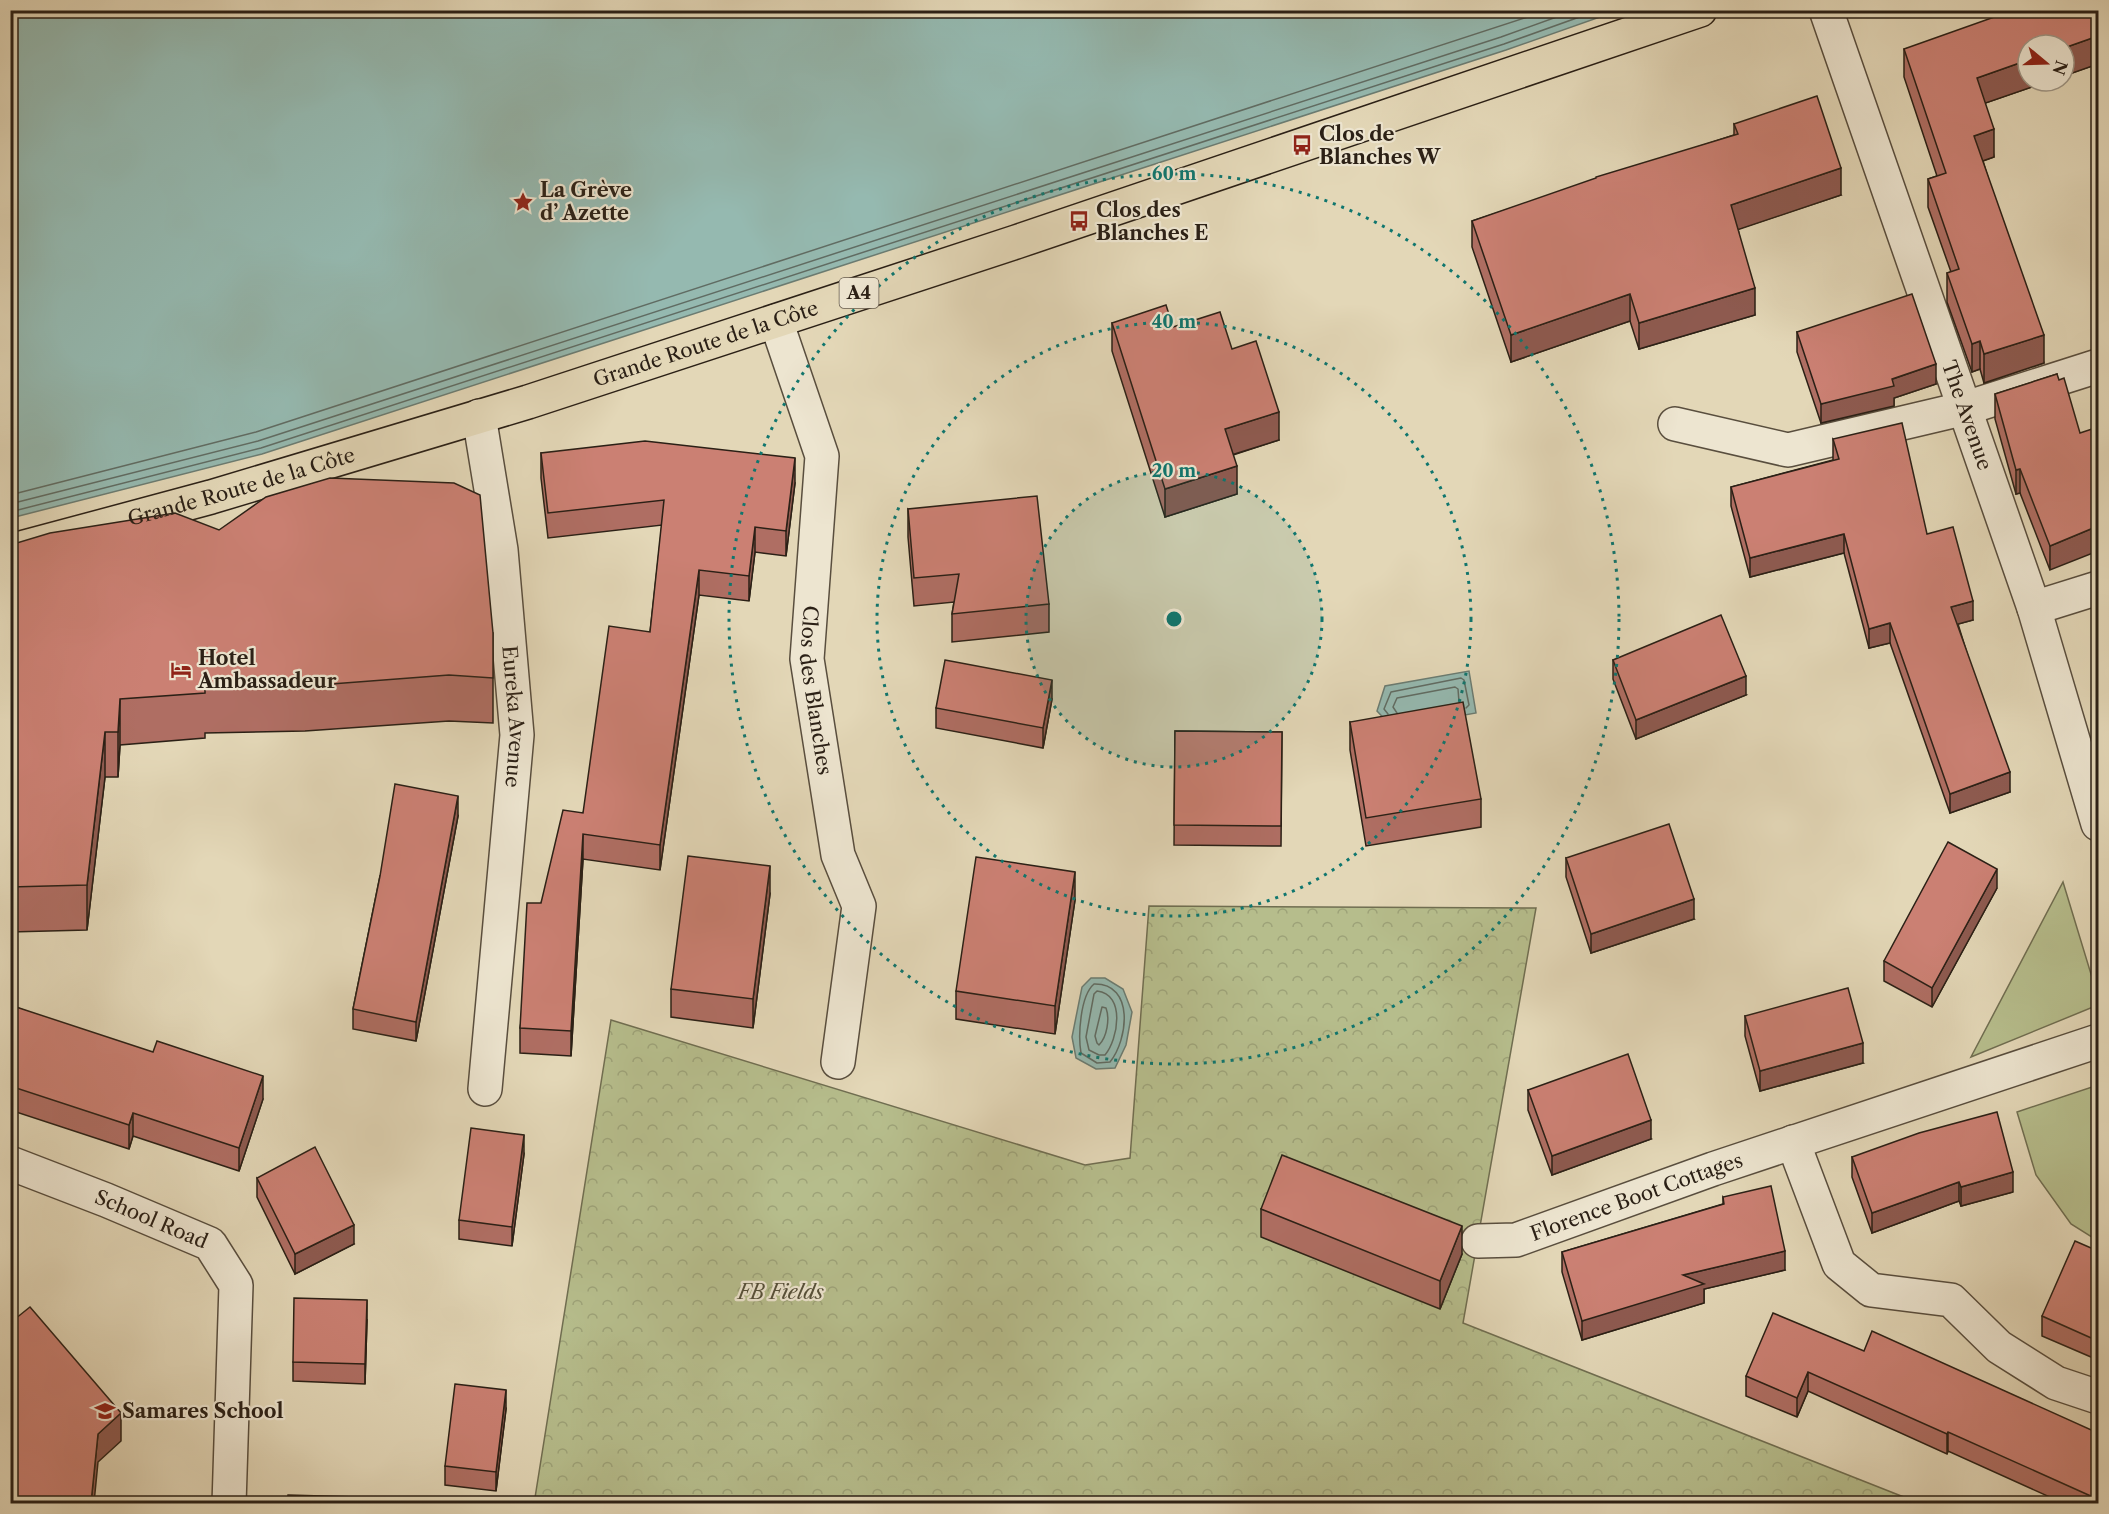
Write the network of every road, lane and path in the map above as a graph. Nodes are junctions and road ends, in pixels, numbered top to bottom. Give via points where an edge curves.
1 (1701, 10) edge
2 (1826, 10) edge
3 (776, 321) junction
4 (2098, 366) edge
5 (1966, 408) junction
6 (479, 416) junction
7 (1675, 424) dead end
8 (10, 551) edge
9 (2098, 588) edge
10 (2034, 608) junction
11 (2098, 824) edge
12 (2098, 1041) edge
13 (838, 1062) dead end
14 (485, 1089) dead end
15 (1793, 1142) junction
16 (10, 1163) edge
17 (1478, 1240) dead end
18 (2098, 1397) edge
19 (229, 1503) edge

1 - 3 main road, Grande Route de la Côte / A4
2 - 5 street, The Avenue
3 - 6 main road, Grande Route de la Côte / A4
3 - 13 street, Clos des Blanches via 822,456 807,659 838,855 859,906
4 - 5 street
5 - 7 street via 1788,450
5 - 10 street, The Avenue
6 - 8 main road, Grande Route de la Côte / A4 via 211,497
6 - 14 street, Eureka Avenue via 501,550 517,735
9 - 10 street
10 - 11 street, The Avenue
12 - 15 street, Florence Boot Cottages
15 - 17 street, Florence Boot Cottages via 1516,1240
15 - 18 street via 1839,1264 1871,1290 1951,1300 1999,1347 2056,1383
16 - 19 street, School Road via 210,1244 236,1285

